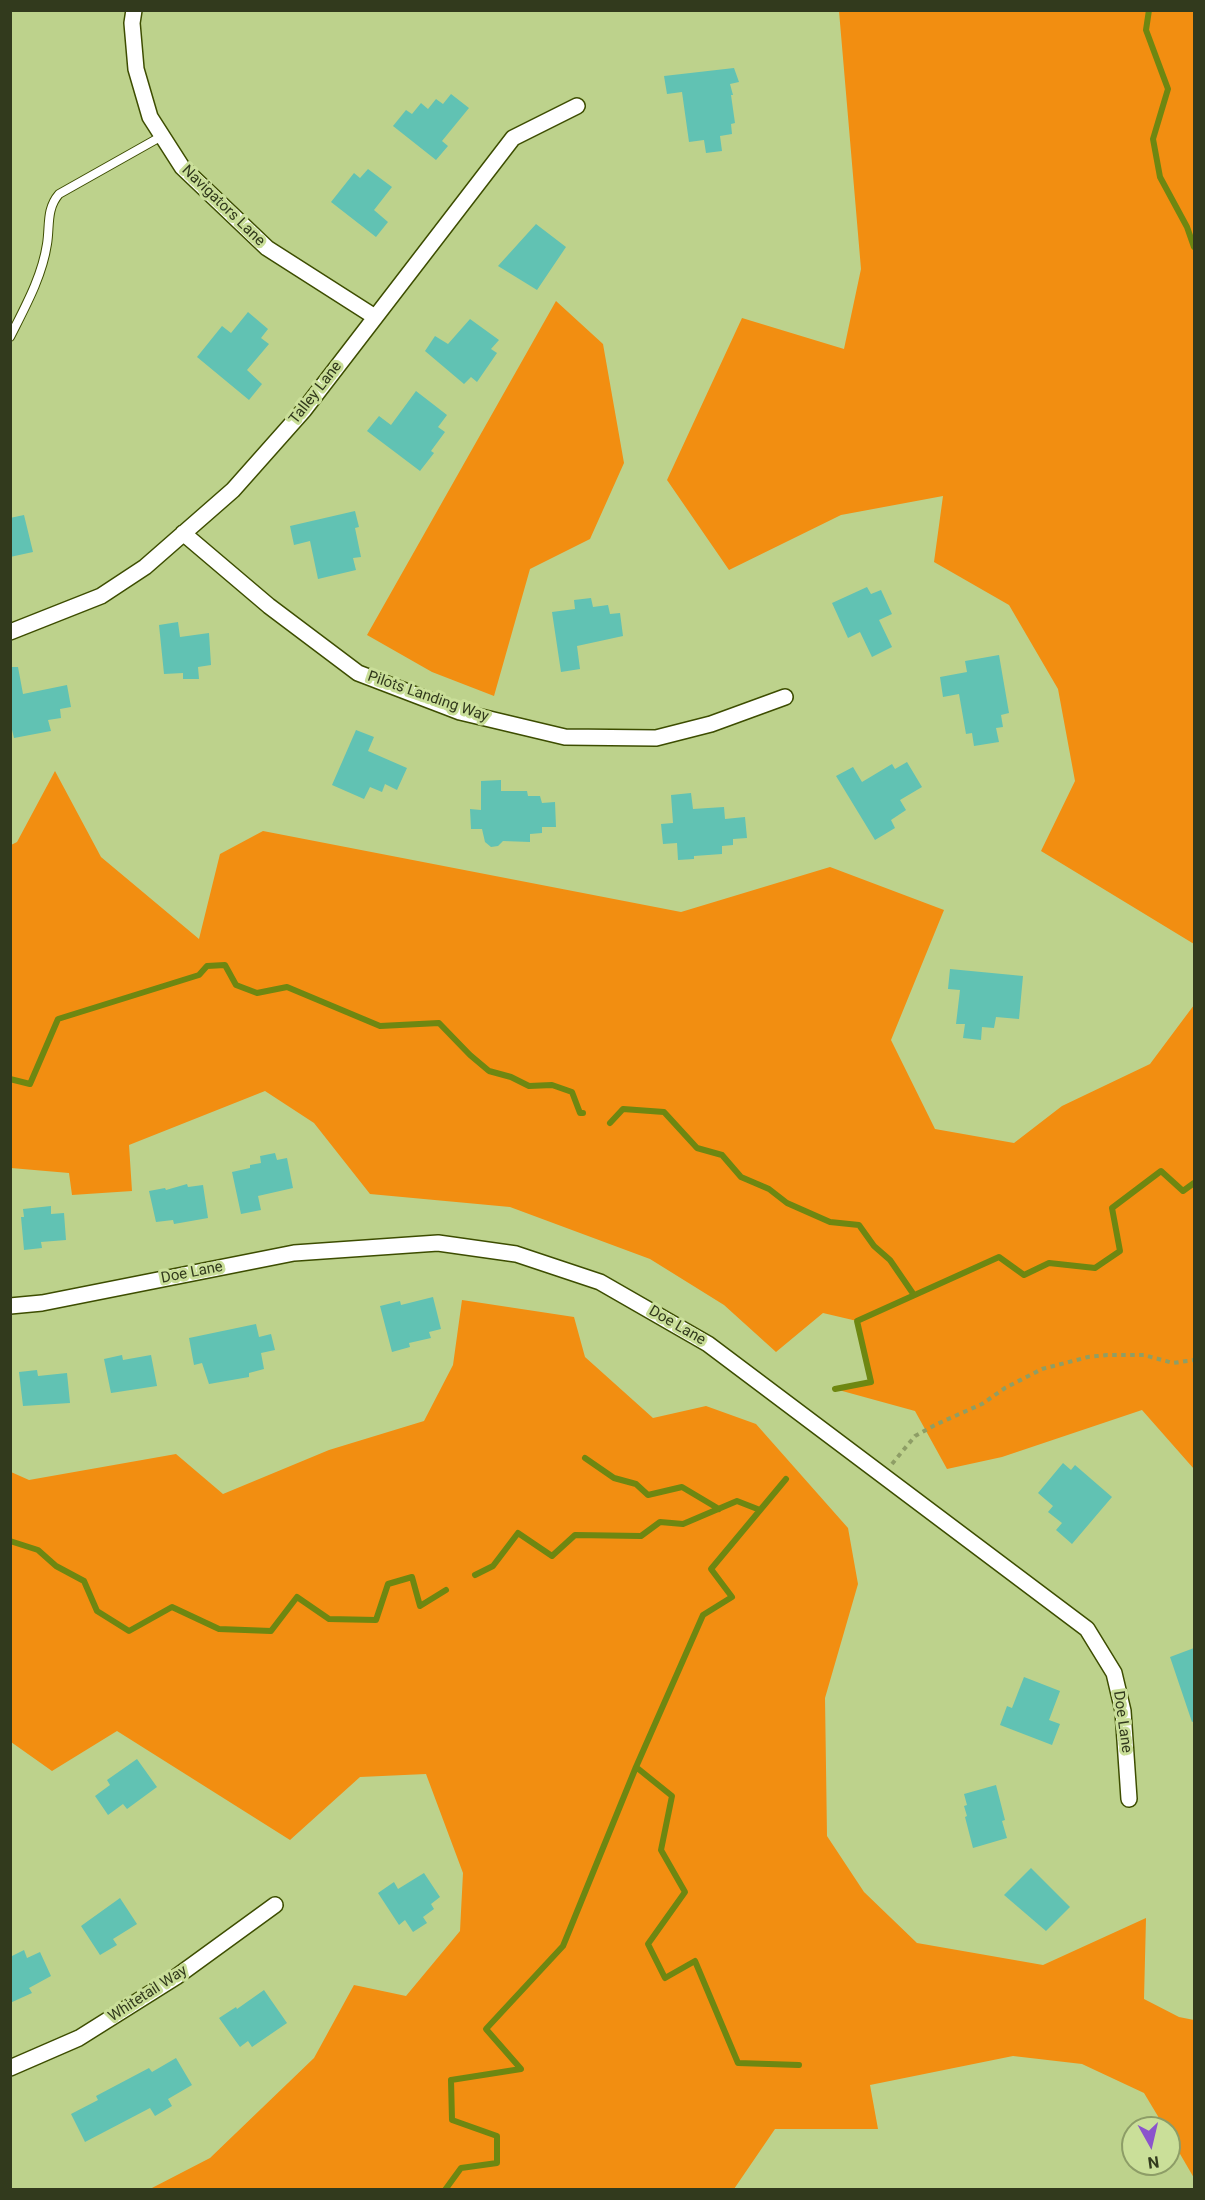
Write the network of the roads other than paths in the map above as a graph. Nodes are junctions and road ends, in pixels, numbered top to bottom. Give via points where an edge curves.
1 (134, 10) edge
2 (577, 106) dead end
3 (162, 136) junction
4 (375, 317) junction
5 (10, 337) edge
6 (183, 533) junction
7 (10, 632) edge
8 (785, 697) dead end
9 (10, 1306) edge
10 (1129, 1799) dead end
11 (275, 1905) dead end
12 (10, 2068) edge

1 - 3 street, Navigators Lane via 136,69 150,117
2 - 4 street, Talley Lane via 513,138
3 - 4 street, Navigators Lane via 182,167 267,248
3 - 5 lane via 53,201 43,264
4 - 6 street, Talley Lane via 304,410 233,490
6 - 7 street, Talley Lane via 145,567 101,596
6 - 8 street, Pilots Landing Way via 358,674 460,712 565,737 656,738 711,724
9 - 10 street, Doe Lane via 294,1253 438,1243 516,1254 600,1282 708,1344 1086,1629 1114,1673 1124,1711
11 - 12 street, Whitetail Way via 176,1977 79,2038

